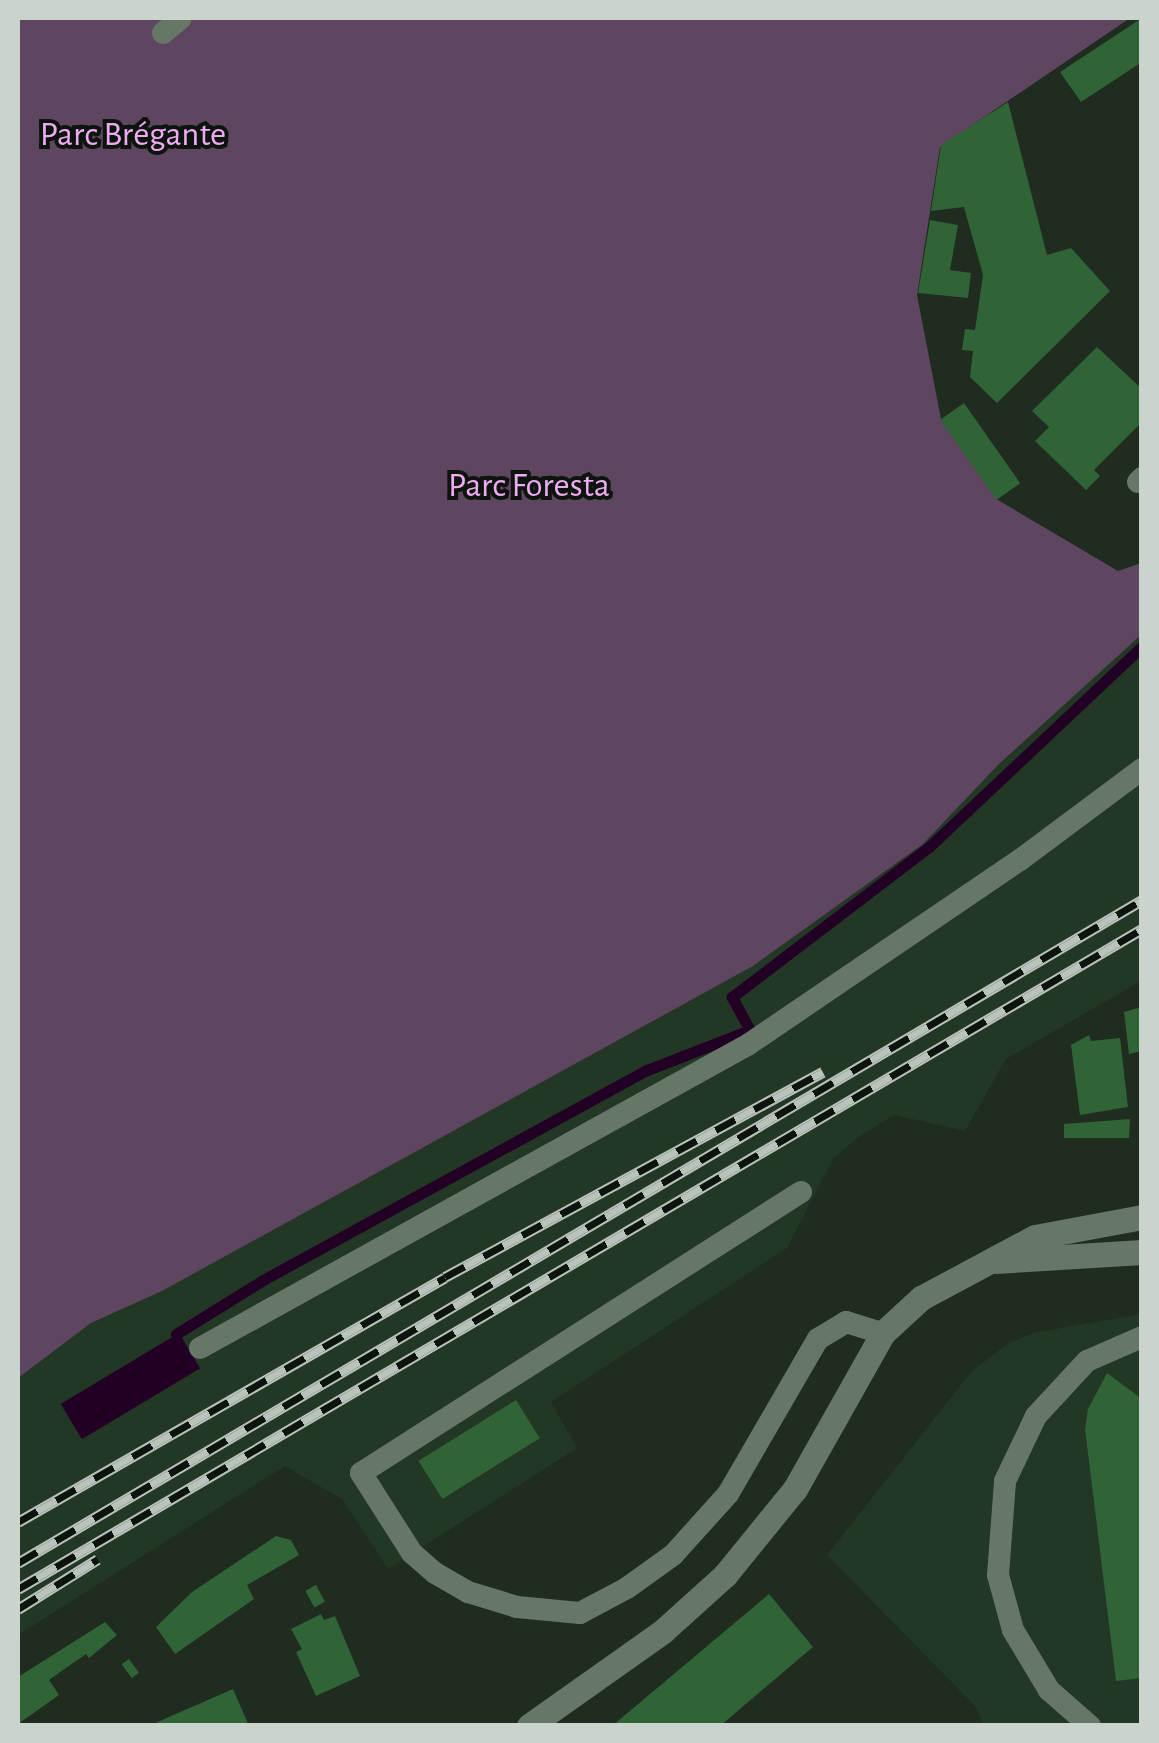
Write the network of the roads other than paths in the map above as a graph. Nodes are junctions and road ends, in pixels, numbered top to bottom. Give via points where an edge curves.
1 (170, 18) edge
2 (181, 18) edge
3 (1142, 769) edge
4 (800, 1192) dead end
5 (1142, 1217) edge
6 (1142, 1252) edge
7 (986, 1261) junction
8 (883, 1333) junction
9 (1142, 1337) edge
10 (200, 1348) dead end
11 (529, 1726) edge
12 (1090, 1726) edge

1 - 2 lane via 162,34
3 - 10 lane via 749,1044
4 - 8 lane via 362,1473 412,1553 435,1573 517,1607 580,1613 673,1555 728,1494 818,1339 846,1322
5 - 7 main road via 1035,1237
6 - 7 main road
7 - 8 main road via 921,1298
8 - 11 main road via 795,1489 725,1576 663,1631
9 - 12 lane via 1087,1362 1048,1402 1005,1482 998,1574 1013,1630 1049,1690

